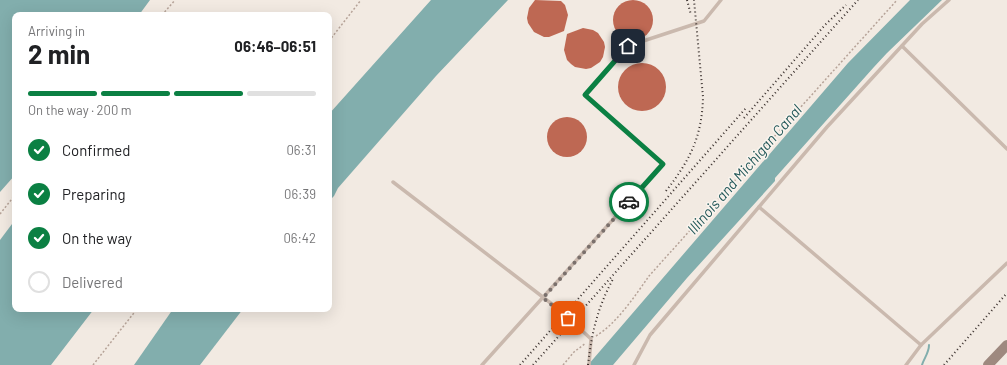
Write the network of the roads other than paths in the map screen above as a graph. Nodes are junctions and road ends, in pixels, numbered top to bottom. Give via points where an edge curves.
1 (720, 0) edge
2 (949, 0) edge
3 (902, 46) junction
4 (1007, 149) edge
5 (393, 182) dead end
6 (759, 207) junction
7 (1007, 263) edge
8 (543, 298) junction
9 (921, 345) junction
10 (1007, 345) edge
11 (482, 365) edge
12 (589, 365) edge
13 (634, 365) edge
14 (906, 365) edge
15 (988, 365) edge

1 - 8 lane via 704,21 628,46 585,95 663,164
2 - 3 lane
3 - 4 lane
3 - 6 lane via 827,127
5 - 8 lane
6 - 9 lane
6 - 13 lane via 650,335
7 - 9 lane
8 - 11 lane
8 - 12 lane via 591,339
9 - 14 lane
10 - 15 main road

